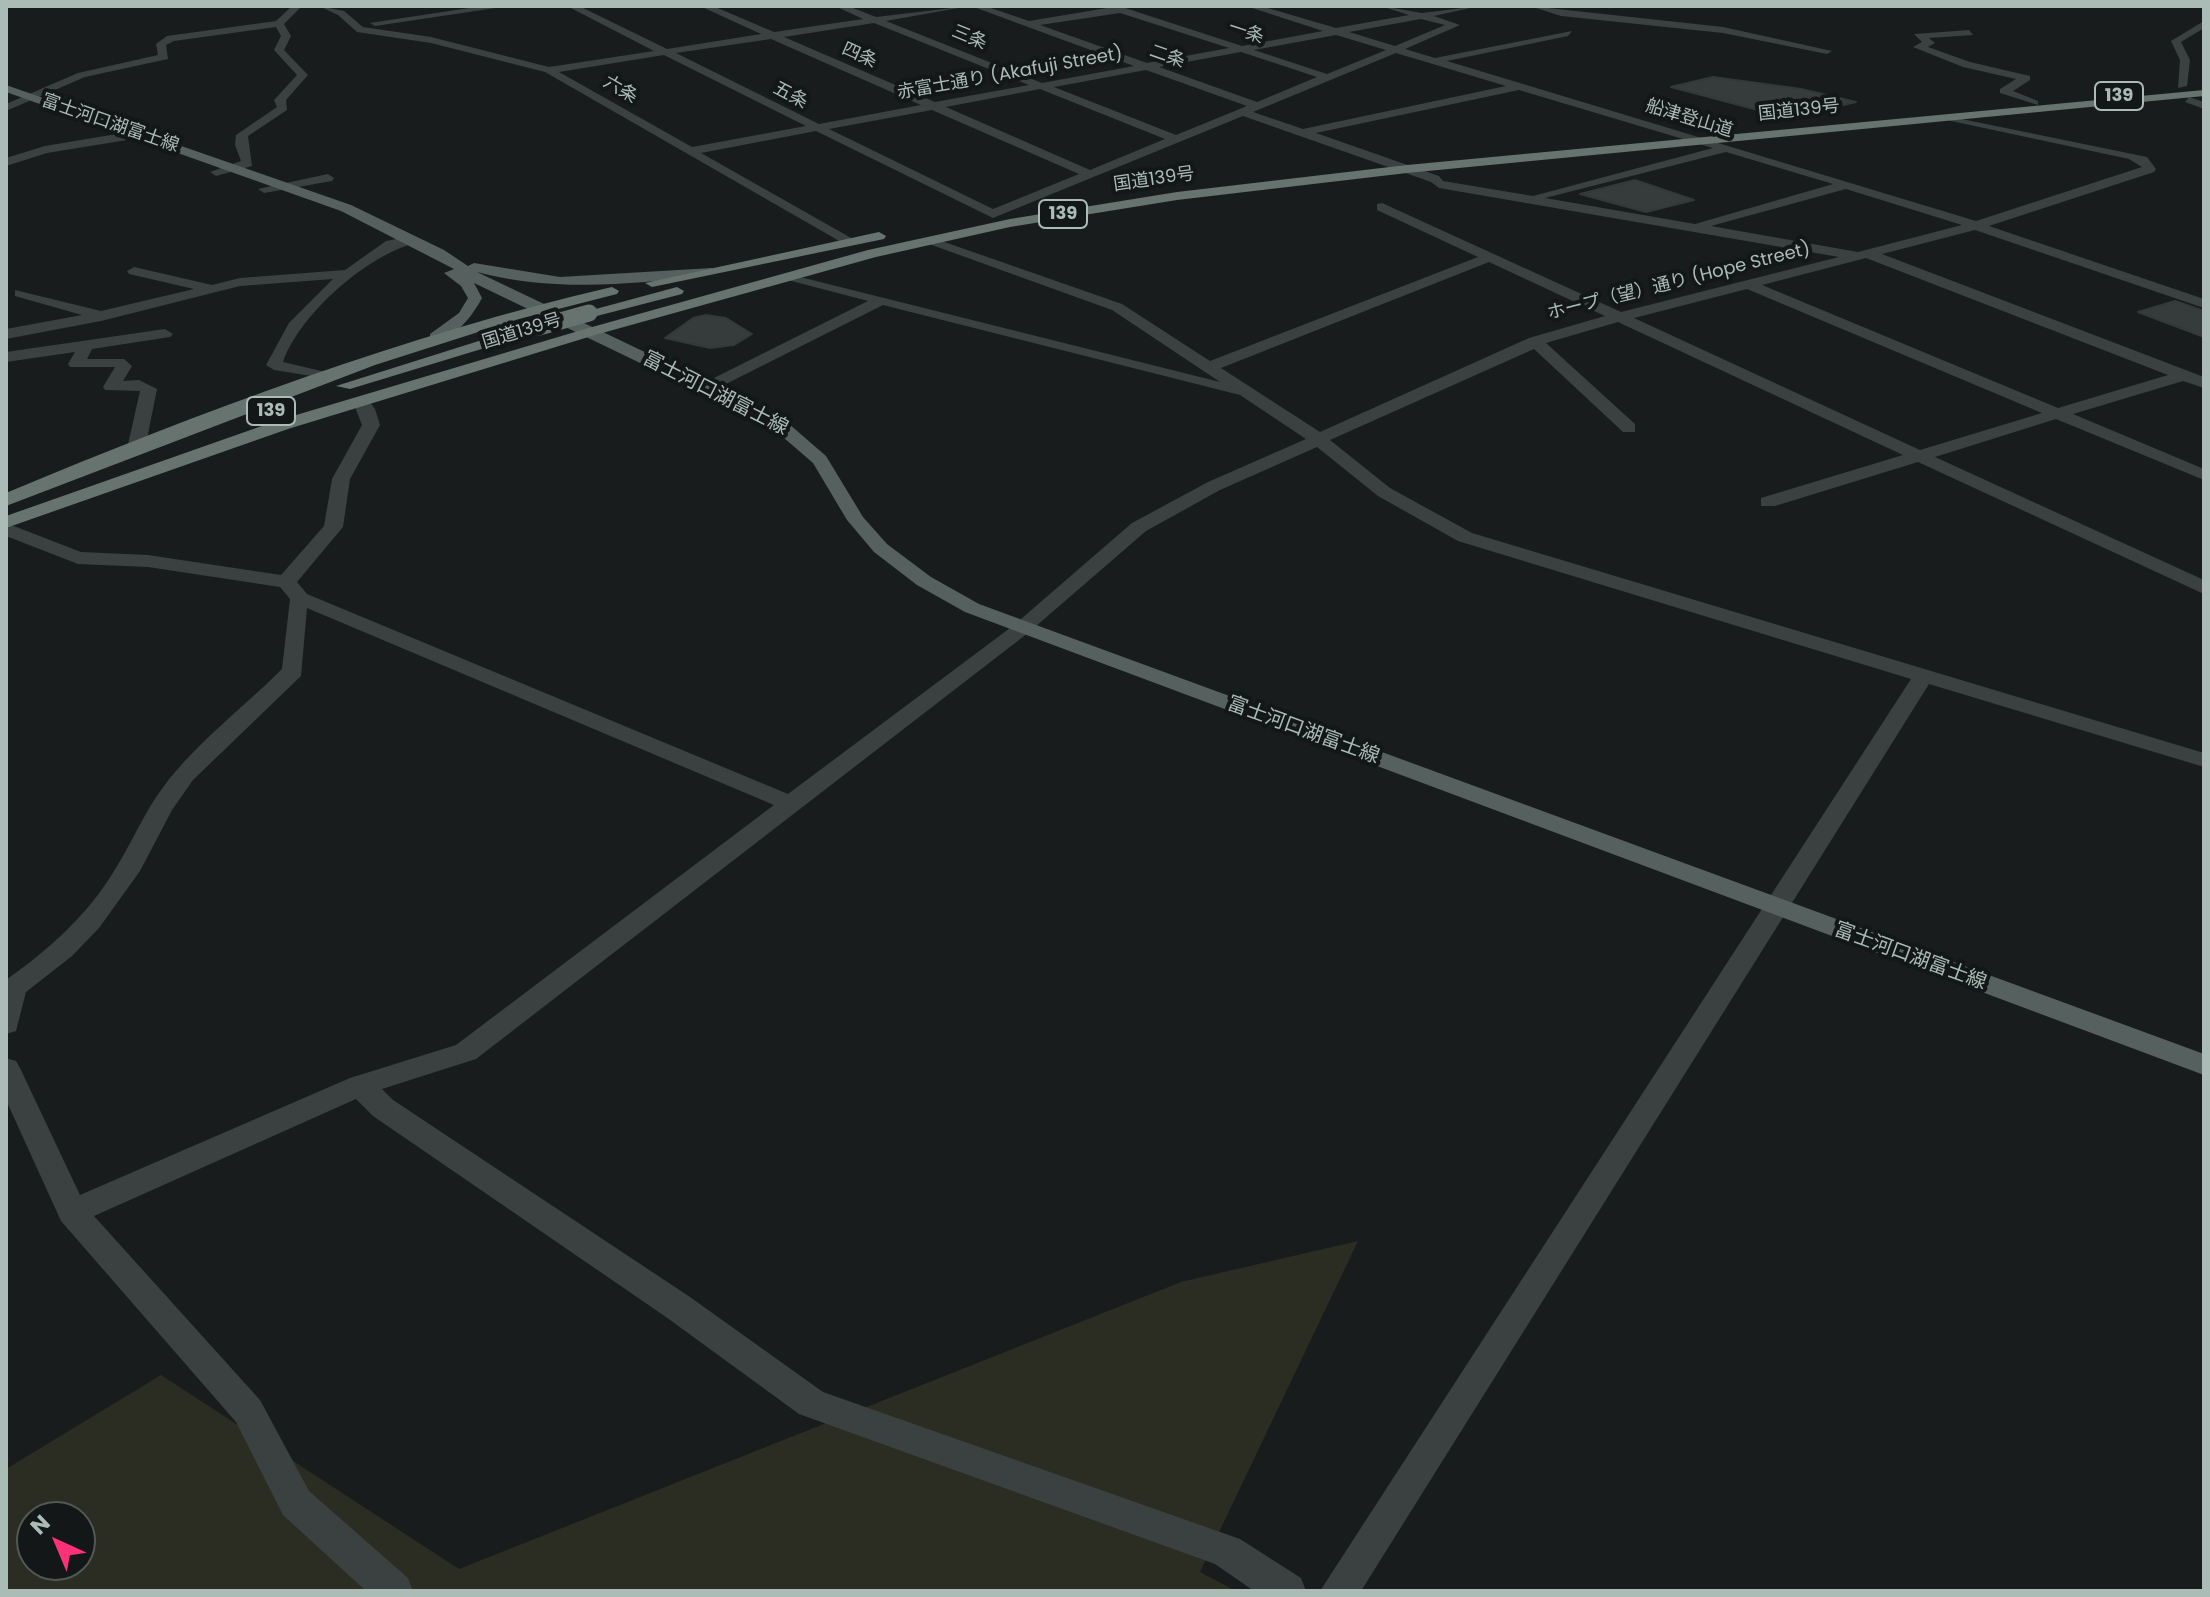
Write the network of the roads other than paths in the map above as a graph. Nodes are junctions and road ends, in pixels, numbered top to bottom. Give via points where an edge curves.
1 (297, 6) edge
2 (324, 6) edge
3 (443, 6) edge
4 (504, 6) edge
5 (572, 6) edge
6 (705, 6) edge
7 (840, 6) edge
8 (964, 6) edge
9 (976, 6) edge
10 (1251, 6) edge
11 (1386, 6) edge
12 (1474, 6) edge
13 (1535, 6) edge
14 (1114, 8) edge
15 (459, 12) junction
16 (1423, 16) junction
17 (875, 20) junction
18 (279, 24) junction
19 (2204, 24) edge
20 (1027, 25) junction
21 (352, 26) junction
22 (1337, 32) junction
23 (1568, 33) dead end
24 (1969, 33) dead end
25 (770, 36) junction
26 (1242, 49) junction
27 (1395, 50) junction
28 (1827, 51) dead end
29 (663, 52) junction
30 (1432, 61) junction
31 (1147, 67) junction
32 (549, 70) junction
33 (1327, 77) junction
34 (1042, 86) junction
35 (1519, 86) junction
36 (2182, 86) dead end
37 (6, 88) edge
38 (2204, 90) edge
39 (18, 98) edge
40 (2189, 100) dead end
41 (2034, 103) junction
42 (1257, 106) junction
43 (2204, 106) edge
44 (929, 107) junction
45 (6, 108) edge
46 (1243, 112) junction
47 (1946, 117) junction
48 (814, 128) junction
49 (1304, 133) junction
50 (1687, 136) junction
51 (123, 137) junction
52 (1175, 139) junction
53 (1703, 141) junction
54 (1725, 149) junction
55 (690, 151) junction
56 (6, 162) edge
57 (1400, 166) junction
58 (235, 168) junction
59 (216, 172) junction
60 (1089, 174) junction
61 (328, 178) dead end
62 (287, 185) junction
63 (1845, 185) junction
64 (264, 189) junction
65 (1529, 199) junction
66 (1382, 207) dead end
67 (1039, 210) junction
68 (993, 214) junction
69 (1978, 225) junction
70 (1695, 227) junction
71 (411, 240) junction
72 (925, 240) junction
73 (848, 242) junction
74 (391, 244) junction
75 (439, 253) junction
76 (1864, 255) junction
77 (1492, 256) junction
78 (419, 258) junction
79 (134, 271) dead end
80 (707, 271) junction
81 (349, 274) junction
82 (789, 276) junction
83 (476, 278) junction
84 (1750, 285) junction
85 (212, 288) junction
86 (20, 293) dead end
87 (881, 300) junction
88 (2204, 304) edge
89 (101, 316) junction
90 (1619, 317) junction
91 (537, 318) junction
92 (590, 322) junction
93 (6, 334) edge
94 (165, 334) dead end
95 (435, 337) junction
96 (1535, 341) junction
97 (86, 345) junction
98 (6, 357) edge
99 (1210, 367) junction
100 (2184, 375) junction
101 (324, 376) junction
102 (2204, 383) edge
103 (706, 388) junction
104 (1246, 393) junction
105 (361, 402) junction
106 (2057, 413) junction
107 (1629, 428) dead end
108 (1318, 439) junction
109 (136, 449) junction
110 (1916, 456) junction
111 (2204, 475) edge
112 (1768, 502) dead end
113 (6, 503) edge
114 (6, 522) edge
115 (6, 529) edge
116 (2204, 588) edge
117 (293, 590) junction
118 (1021, 629) junction
119 (1923, 677) junction
120 (2204, 760) edge
121 (791, 804) junction
122 (1777, 908) junction
123 (9, 986) edge
124 (6, 1024) edge
125 (2204, 1065) edge
126 (6, 1068) edge
127 (360, 1085) junction
128 (72, 1212) junction
129 (394, 1591) edge
130 (1287, 1591) edge
131 (1339, 1591) edge

1 - 18 street
2 - 21 street via 341,13
3 - 15 street
4 - 15 street
5 - 29 street, 五条
6 - 25 street, 四条
7 - 17 street, 三条
8 - 17 street
9 - 20 street, 二条
10 - 22 street, 船津登山道
11 - 16 street
12 - 16 street, 赤富士通り (Akafuji Street)
13 - 28 street via 1723,30
14 - 20 street
14 - 26 street, 一条
15 - 21 street
16 - 22 street, 赤富士通り (Akafuji Street)
16 - 27 street via 1455,25
17 - 25 street
17 - 34 street, 三条
18 - 39 street via 171,38 161,44 164,57 82,75
18 - 58 street via 286,36 279,50 303,75 283,95 283,108 242,135 249,160
19 - 36 street via 2176,41 2185,60
20 - 31 street, 二条
21 - 32 street, 六条
22 - 26 street, 赤富士通り (Akafuji Street)
22 - 27 street, 船津登山道
23 - 30 street
24 - 41 street via 1918,36 1930,43 1918,47 2026,78 2004,91
25 - 29 street
25 - 44 street, 四条
26 - 31 street, 赤富士通り (Akafuji Street)
26 - 33 street, 一条
27 - 30 street, 船津登山道
27 - 33 street
29 - 32 street
29 - 48 street, 五条
30 - 35 street, 船津登山道
31 - 34 street, 赤富士通り (Akafuji Street)
31 - 42 street, 二条
32 - 55 street, 六条
33 - 42 street
34 - 44 street, 赤富士通り (Akafuji Street)
34 - 52 street, 三条
35 - 49 street
35 - 50 street, 船津登山道
37 - 39 main road, 富士河口湖富士線
38 - 41 highway, 国道139号 / 139
38 - 47 highway, 国道139号 / 139
39 - 45 street
39 - 51 main road, 富士河口湖富士線
39 - 58 main road, 富士河口湖富士線
40 - 43 street
41 - 50 highway, 国道139号 / 139
42 - 46 street
44 - 48 street, 赤富士通り (Akafuji Street)
44 - 60 street, 四条
46 - 49 street
46 - 52 street
47 - 53 highway, 国道139号 / 139
47 - 69 street, ホープ（望）通り (Hope Street) via 2132,156 2150,169
48 - 55 street, 赤富士通り (Akafuji Street)
48 - 68 street, 五条
49 - 57 street
50 - 53 street, 船津登山道
50 - 57 highway, 国道139号 / 139
51 - 56 street
51 - 59 main road, 富士河口湖富士線
52 - 60 street
53 - 54 street, 船津登山道
53 - 57 highway, 国道139号 / 139
54 - 63 street, 船津登山道
54 - 65 street
55 - 73 street, 六条
57 - 65 street via 1439,184
57 - 67 highway, 国道139号 / 139 via 1177,189
57 - 72 highway, 国道139号 / 139 via 1177,196
58 - 59 street
58 - 62 main road, 富士河口湖富士線
59 - 64 main road, 富士河口湖富士線
60 - 68 street
61 - 62 street
62 - 64 street
62 - 71 main road, 富士河口湖富士線
63 - 69 street, 船津登山道
63 - 70 street
64 - 74 main road, 富士河口湖富士線
65 - 70 street
66 - 77 street
67 - 68 highway
67 - 92 highway, 国道139号 / 139 via 910,236
68 - 73 highway
69 - 76 street, ホープ（望）通り (Hope Street)
69 - 88 street, 船津登山道
70 - 76 street
71 - 74 street
71 - 75 main road, 富士河口湖富士線
72 - 82 highway, 国道139号 / 139
72 - 99 street via 1117,307
73 - 80 highway
74 - 78 main road, 富士河口湖富士線
74 - 81 street
75 - 80 main road via 493,273 534,279 638,279
75 - 83 main road, 富士河口湖富士線
76 - 84 street, ホープ（望）通り (Hope Street)
76 - 100 street
77 - 90 street
77 - 99 street
78 - 83 main road, 富士河口湖富士線
78 - 95 main road via 467,283 475,298 465,316
79 - 85 street
80 - 91 highway
81 - 85 street
81 - 101 street via 323,294 288,337 274,365
82 - 87 street
82 - 92 highway, 国道139号 / 139
83 - 91 main road, 富士河口湖富士線
84 - 90 street, ホープ（望）通り (Hope Street)
84 - 106 street
85 - 89 street
86 - 89 street
87 - 103 street
87 - 104 street
89 - 93 street
90 - 96 street, ホープ（望）通り (Hope Street)
90 - 110 street
91 - 92 main road, 富士河口湖富士線
91 - 95 highway
91 - 113 highway, 国道139号 / 139
92 - 103 main road, 富士河口湖富士線
92 - 105 highway, 国道139号 / 139
94 - 97 street
95 - 101 highway
96 - 107 street
96 - 108 street, ホープ（望）通り (Hope Street)
97 - 98 street
97 - 109 street via 76,364 118,362 124,366 111,387 149,389
99 - 104 street
100 - 102 street
100 - 106 street
101 - 109 highway
103 - 118 main road, 富士河口湖富士線 via 800,439 827,467 854,517 896,563 972,608
104 - 108 street
105 - 114 highway, 国道139号 / 139
105 - 117 street via 371,425 341,479 333,527
106 - 110 street
106 - 111 street
108 - 118 street, ホープ（望）通り (Hope Street) via 1139,527
108 - 119 street via 1384,492 1465,537
109 - 113 highway
110 - 112 street
110 - 116 street
115 - 117 street via 78,558 148,561
117 - 121 street
117 - 123 street via 293,671 171,792 125,874 81,934 59,957
118 - 121 street, ホープ（望）通り (Hope Street)
118 - 122 main road, 富士河口湖富士線
119 - 120 street
119 - 122 street
121 - 127 street, ホープ（望）通り (Hope Street) via 466,1052
122 - 125 main road, 富士河口湖富士線
122 - 131 street
123 - 124 street
126 - 128 street
127 - 128 street, ホープ（望）通り (Hope Street)
127 - 130 street via 383,1108 811,1403 1227,1551
128 - 129 street via 248,1411 296,1503

